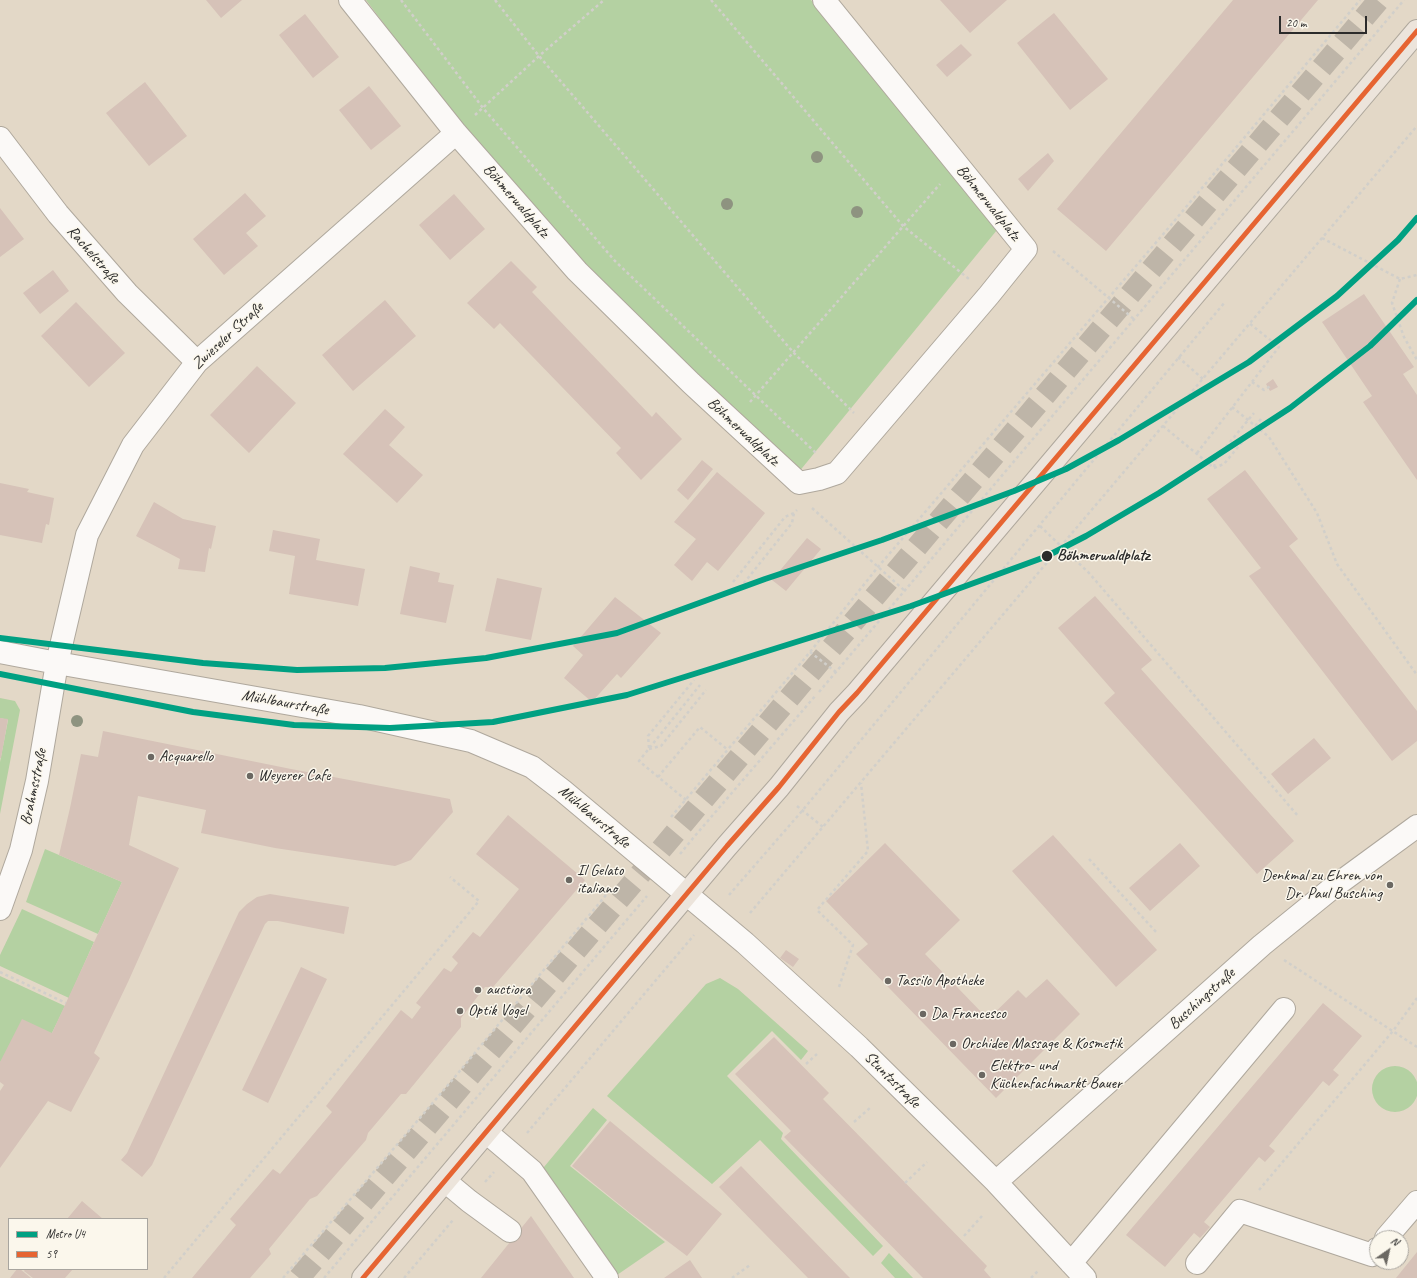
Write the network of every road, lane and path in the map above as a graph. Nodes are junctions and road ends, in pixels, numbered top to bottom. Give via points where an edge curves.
1 (350, 0) edge
2 (401, 0) edge
3 (495, 0) edge
4 (604, 0) edge
5 (711, 0) edge
6 (824, 0) edge
7 (1360, 0) edge
8 (1404, 0) edge
9 (1417, 31) edge
10 (539, 56) junction
11 (483, 108) junction
12 (1417, 126) edge
13 (456, 133) junction
14 (0, 138) edge
15 (957, 164) junction
16 (903, 226) junction
17 (1322, 238) junction
18 (1026, 249) junction
19 (1417, 275) edge
20 (1400, 279) junction
21 (989, 295) junction
22 (1230, 296) dead end
23 (1109, 297) junction
24 (1134, 319) junction
25 (1249, 324) junction
26 (793, 352) junction
27 (1179, 358) junction
28 (1417, 360) edge
29 (197, 362) junction
30 (1204, 379) junction
31 (1252, 382) junction
32 (1272, 385) dead end
33 (755, 396) junction
34 (1232, 407) junction
35 (1254, 414) dead end
36 (1261, 419) dead end
37 (733, 423) junction
38 (1164, 426) junction
39 (872, 431) junction
40 (1197, 453) junction
41 (1214, 468) junction
42 (837, 473) junction
43 (801, 505) dead end
44 (810, 506) dead end
45 (794, 514) junction
46 (1040, 526) junction
47 (1061, 546) junction
48 (878, 567) junction
49 (733, 582) dead end
50 (740, 588) dead end
51 (906, 592) junction
52 (0, 652) edge
53 (810, 652) junction
54 (57, 663) junction
55 (836, 672) junction
56 (1417, 675) edge
57 (694, 680) dead end
58 (700, 685) dead end
59 (706, 690) dead end
60 (649, 749) junction
61 (728, 750) junction
62 (658, 776) junction
63 (861, 783) junction
64 (686, 800) junction
65 (793, 803) dead end
66 (802, 811) junction
67 (1298, 816) dead end
68 (670, 817) dead end
69 (1417, 826) edge
70 (822, 827) junction
71 (1089, 859) dead end
72 (664, 876) junction
73 (450, 877) dead end
74 (611, 889) dead end
75 (687, 894) junction
76 (0, 909) edge
77 (712, 915) junction
78 (748, 915) dead end
79 (1157, 933) dead end
80 (1262, 945) junction
81 (0, 972) edge
82 (839, 987) dead end
83 (1417, 998) edge
84 (66, 1003) dead end
85 (1284, 1009) dead end
86 (1393, 1031) junction
87 (1417, 1047) edge
88 (817, 1054) dead end
89 (806, 1064) dead end
90 (871, 1107) dead end
91 (854, 1122) dead end
92 (486, 1132) junction
93 (510, 1153) junction
94 (927, 1162) dead end
95 (445, 1181) junction
96 (996, 1182) junction
97 (905, 1183) dead end
98 (469, 1201) junction
99 (1417, 1202) edge
100 (1240, 1212) junction
101 (982, 1216) dead end
102 (1393, 1230) edge
103 (510, 1231) dead end
104 (964, 1236) dead end
105 (1369, 1253) edge
106 (1197, 1263) dead end
107 (750, 1265) dead end
108 (1078, 1270) edge
109 (1038, 1271) dead end
110 (164, 1278) edge
111 (283, 1278) edge
112 (324, 1278) edge
113 (363, 1278) edge
114 (404, 1278) edge
115 (608, 1278) edge
116 (732, 1278) edge
117 (1031, 1278) edge

1 - 13 street, Böhmerwaldplatz
2 - 11 path
3 - 10 path
4 - 10 path
5 - 16 path
6 - 15 street, Böhmerwaldplatz
7 - 23 path
8 - 24 path
9 - 75 main road
10 - 11 path
10 - 26 path
11 - 13 path
11 - 33 path via 615,261
12 - 17 path
13 - 29 street, Zwieseler Straße
13 - 37 street, Böhmerwaldplatz via 577,271
14 - 29 street, Rachelstraße via 58,214 127,293
15 - 16 path
15 - 18 street, Böhmerwaldplatz
16 - 21 path
16 - 26 path
17 - 20 path
17 - 25 path
18 - 21 street, Böhmerwaldplatz
18 - 23 path via 1048,247
19 - 20 path
20 - 28 path via 1392,303 1404,338
21 - 39 street, Böhmerwaldplatz
22 - 27 path
23 - 24 path
23 - 48 path
24 - 51 path
25 - 30 path
25 - 31 path via 1279,347
26 - 33 path
26 - 39 path
27 - 30 path
27 - 46 path
29 - 54 street, Zwieseler Straße via 134,446 86,535
30 - 38 path
31 - 32 path via 1264,390
31 - 34 path
33 - 37 path
33 - 42 path
34 - 40 path
34 - 56 path via 1269,437 1317,513 1337,564
35 - 41 path via 1216,459
36 - 41 path via 1224,464
37 - 42 street, Böhmerwaldplatz via 799,483
38 - 40 path
38 - 47 path
39 - 42 street, Böhmerwaldplatz
40 - 41 path
43 - 45 path
44 - 48 path
45 - 49 path via 785,517
45 - 50 path via 792,523
46 - 47 path
46 - 66 path
47 - 63 path
47 - 67 path via 1089,573
48 - 51 path
48 - 53 path
51 - 55 path
52 - 54 street, Mühlbaurstraße
53 - 55 path
53 - 61 path
54 - 72 street, Mühlbaurstraße via 359,716 471,741 532,767
54 - 76 street, Brahmsstraße via 35,789 21,850
55 - 72 path via 694,837
57 - 60 path via 648,736
58 - 60 path
59 - 60 path via 661,746
60 - 62 path via 639,761
61 - 62 path via 700,727
61 - 64 path
62 - 64 path
63 - 70 path
63 - 82 path via 868,851 817,910 853,945
64 - 68 path
65 - 66 path
66 - 70 path
66 - 77 path
69 - 80 street, Buschingstraße via 1331,889
70 - 78 path
71 - 79 path
72 - 75 street, Mühlbaurstraße
72 - 112 path
73 - 110 path via 479,901
74 - 111 path
75 - 77 street, Stuntzstraße
75 - 92 main road
77 - 93 path
77 - 96 street, Stuntzstraße via 859,1047
80 - 86 path
80 - 96 street, Buschingstraße
81 - 84 path
83 - 86 path
85 - 108 street
86 - 87 path
86 - 100 path
88 - 89 path
90 - 91 path
92 - 93 street
92 - 95 main road
93 - 98 path
93 - 115 street via 532,1171
94 - 97 path
95 - 98 street
95 - 113 main road
96 - 108 street, Stuntzstraße
98 - 103 street
98 - 114 path
99 - 102 street
100 - 105 street
100 - 106 street
101 - 104 path
107 - 116 path
109 - 117 path

